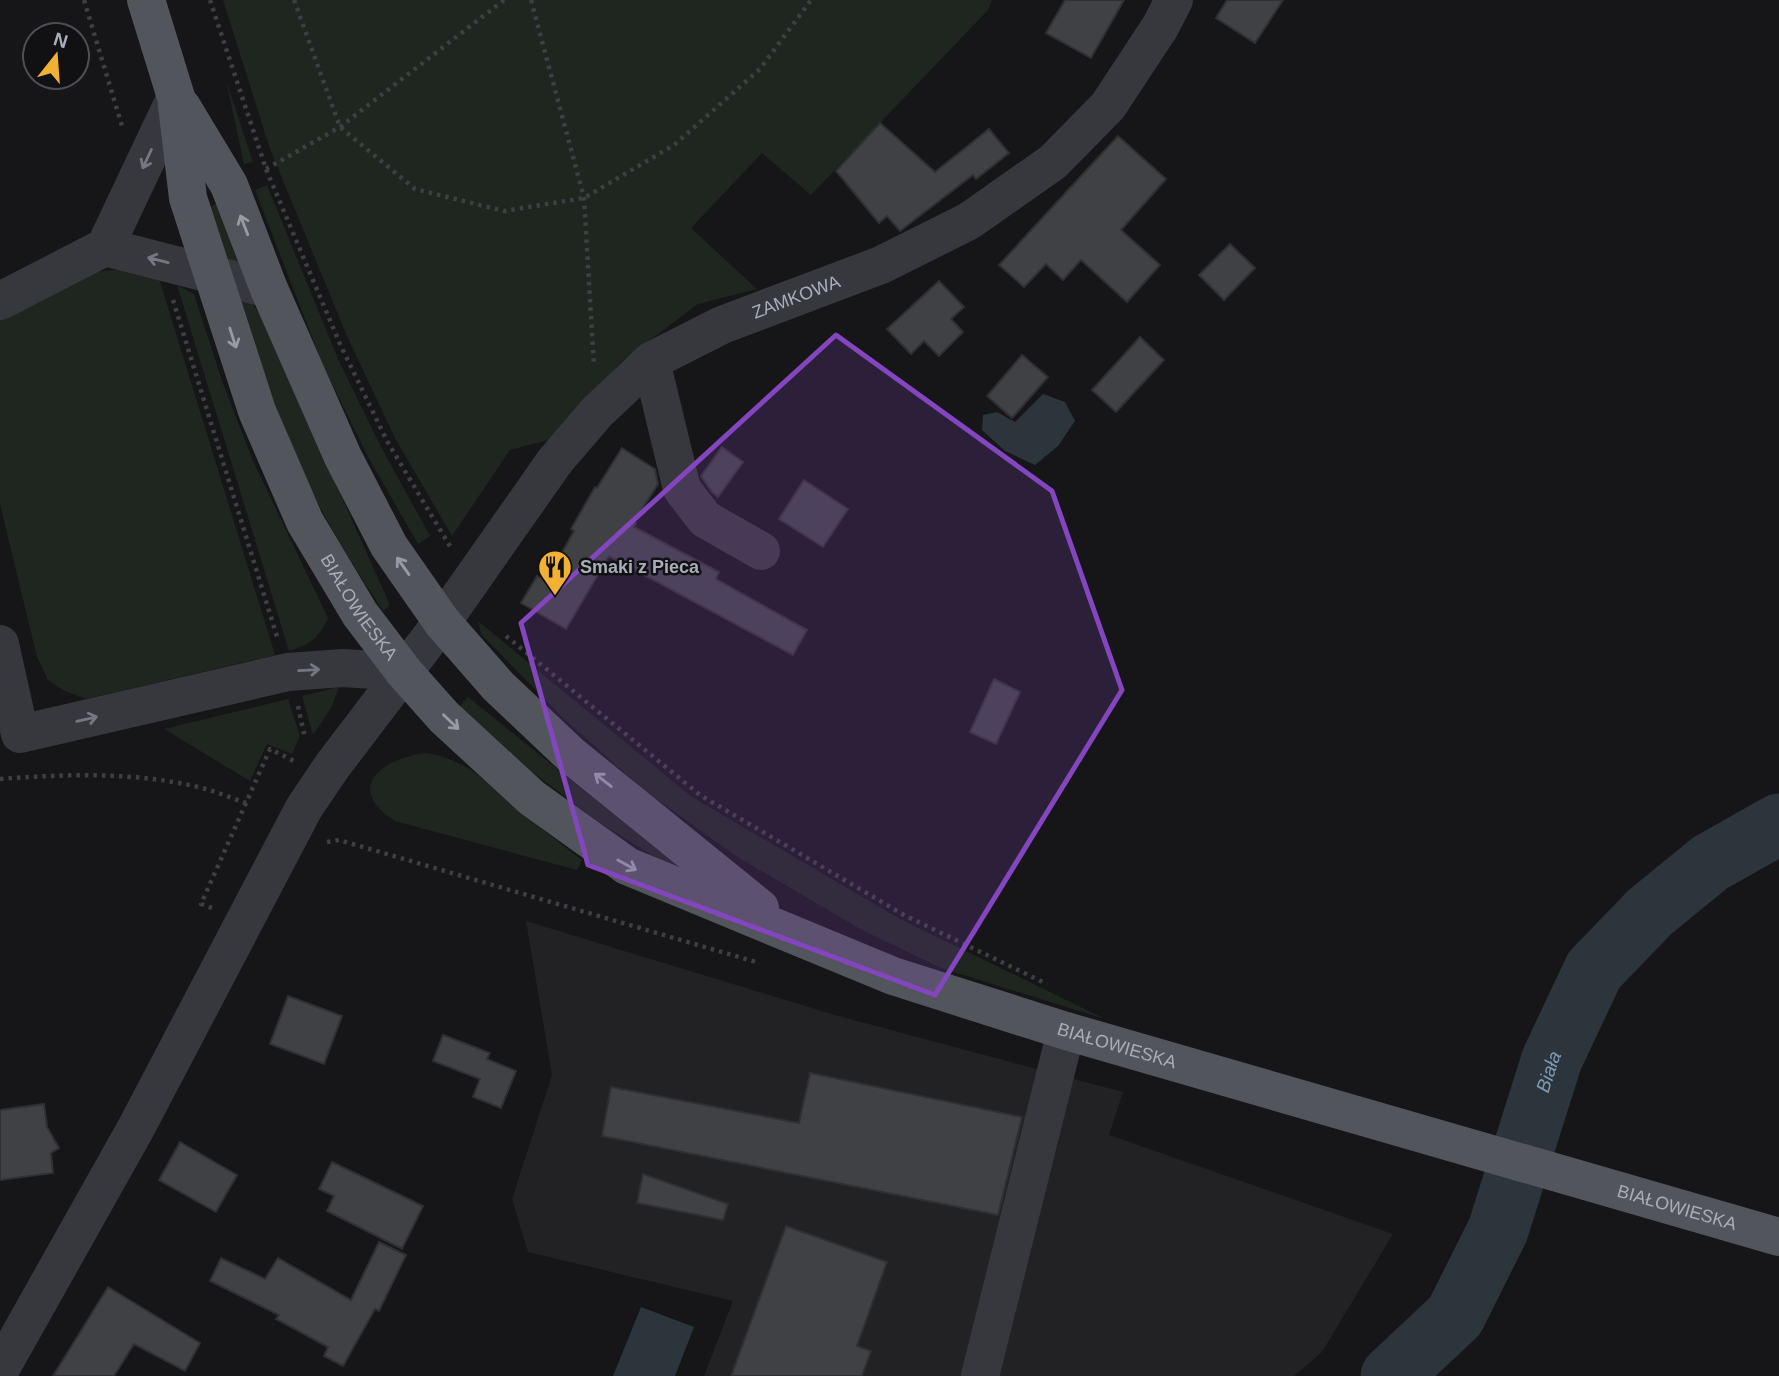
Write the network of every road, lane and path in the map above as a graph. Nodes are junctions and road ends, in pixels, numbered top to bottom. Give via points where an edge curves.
1 (84, 0) edge
2 (146, 0) edge
3 (210, 0) edge
4 (294, 0) edge
5 (504, 0) edge
6 (531, 0) edge
7 (811, 0) edge
8 (1174, 0) edge
9 (176, 97) junction
10 (340, 127) junction
11 (122, 138) dead end
12 (266, 169) junction
13 (583, 198) junction
14 (105, 247) junction
15 (212, 273) junction
16 (170, 289) dead end
17 (269, 289) junction
18 (0, 301) edge
19 (651, 361) junction
20 (597, 412) junction
21 (458, 548) dead end
22 (761, 551) dead end
23 (442, 622) junction
24 (504, 634) dead end
25 (0, 644) edge
26 (282, 652) dead end
27 (404, 672) junction
28 (0, 779) edge
29 (246, 803) dead end
30 (318, 844) dead end
31 (788, 932) junction
32 (767, 965) dead end
33 (1051, 986) dead end
34 (1066, 1031) junction
35 (1779, 1237) edge
36 (0, 1370) edge
37 (980, 1376) edge

1 - 11 path
2 - 9 main road, BIAŁOWIESKA
3 - 12 path
4 - 10 path
5 - 10 path
6 - 13 path
7 - 13 path via 760,69 674,145
8 - 19 street, ZAMKOWA via 1108,106 1053,162 980,213 881,265 722,325
9 -> 14 street
9 - 15 main road, BIAŁOWIESKA via 188,198
17 -> 9 main road, BIAŁOWIESKA via 229,185
10 - 12 path
10 - 13 path via 415,189 505,211
12 - 21 path via 340,344 387,440 450,548
13 - 20 path
15 -> 14 street
14 - 18 street
15 - 17 street
15 -> 27 main road, BIAŁOWIESKA via 257,411 305,522 360,614
16 - 26 path
23 -> 17 main road, BIAŁOWIESKA via 389,546 348,468
19 - 20 street, ZAMKOWA
19 - 22 street via 682,489 705,519
20 - 23 street, ZAMKOWA via 555,461
23 - 27 street, ZAMKOWA
31 -> 23 main road, BIAŁOWIESKA via 571,755 498,686
24 - 33 path via 700,795 904,915
25 -> 27 street via 20,734 288,672 343,668
27 -> 31 main road, BIAŁOWIESKA via 444,717 533,798 627,866
27 - 36 street, ZAMKOWA via 304,808 136,1128
28 - 29 path via 66,774 132,777 195,786
30 - 32 path via 339,840
31 - 34 main road, BIAŁOWIESKA via 893,976
34 - 35 main road, BIAŁOWIESKA
34 - 37 street

